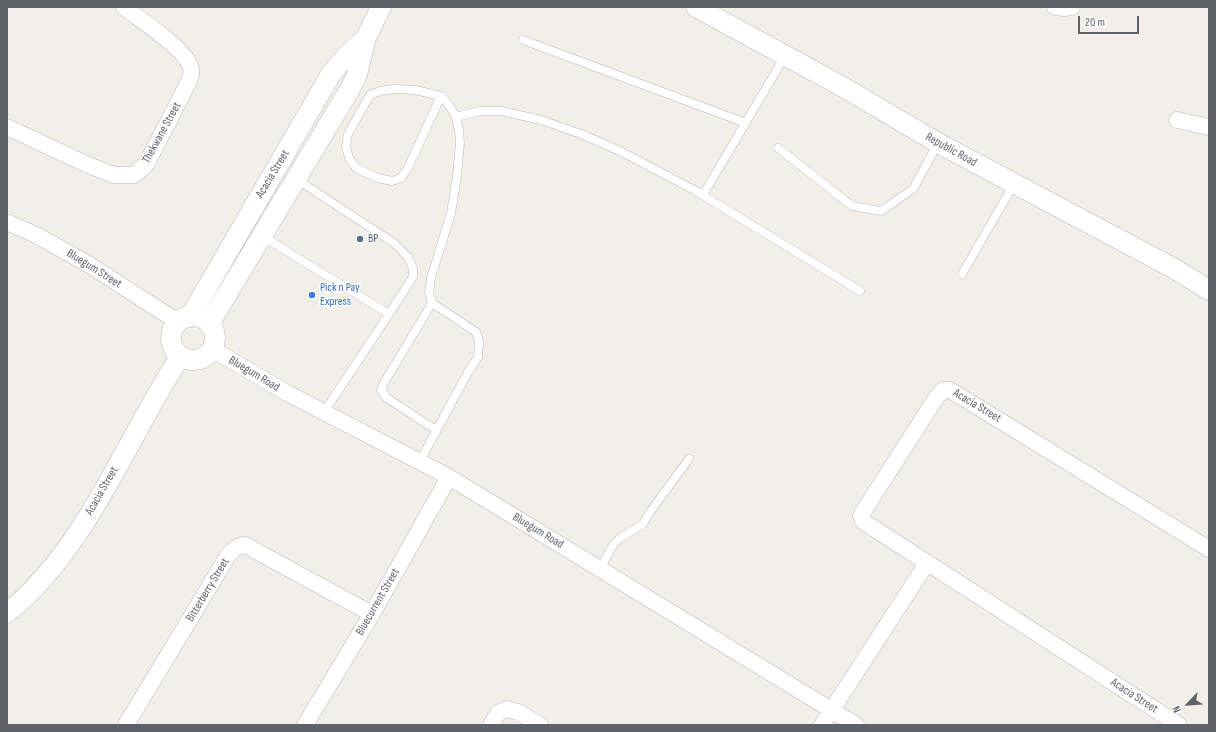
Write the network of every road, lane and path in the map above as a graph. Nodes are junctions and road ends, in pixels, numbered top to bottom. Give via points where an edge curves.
1 (124, 7) edge
2 (381, 7) edge
3 (696, 7) edge
4 (1055, 7) edge
5 (1072, 7) edge
6 (366, 38) junction
7 (523, 40) dead end
8 (785, 56) junction
9 (441, 96) junction
10 (456, 117) junction
11 (1177, 120) dead end
12 (746, 123) junction
13 (7, 127) edge
14 (1209, 127) edge
15 (938, 143) junction
16 (778, 148) dead end
17 (295, 179) junction
18 (1014, 184) junction
19 (703, 195) junction
20 (7, 222) edge
21 (261, 236) junction
22 (962, 274) dead end
23 (1209, 290) edge
24 (860, 291) dead end
25 (432, 303) junction
26 (389, 314) junction
27 (184, 320) junction
28 (209, 324) junction
29 (212, 349) junction
30 (180, 357) junction
31 (324, 412) junction
32 (436, 430) junction
33 (689, 459) dead end
34 (420, 462) junction
35 (449, 477) junction
36 (1209, 549) edge
37 (927, 563) junction
38 (600, 568) junction
39 (7, 613) edge
40 (372, 614) junction
41 (832, 709) junction
42 (126, 725) edge
43 (306, 725) edge
44 (491, 725) edge
45 (540, 725) edge
46 (822, 725) edge
47 (856, 725) edge
48 (1179, 725) edge

1 - 13 street, Thekwane Street via 176,47 191,68 185,89 144,167 134,174 114,175
2 - 6 street, Acacia Street
3 - 8 street, Republic Road
4 - 5 street
6 - 17 street, Acacia Street via 357,76
6 - 27 street, Acacia Street via 331,74
7 - 12 lane
8 - 12 lane
8 - 15 street, Republic Road
9 - 9 lane via 415,90 394,89 370,96 348,134 346,146 356,168 378,178 392,181 401,178
9 - 10 lane
10 - 19 lane via 480,111 501,111 540,120 620,151
10 - 25 lane via 460,143 457,176 451,213 431,278 429,293
11 - 14 street
12 - 19 lane
15 - 16 lane via 913,189 881,211 852,206
15 - 18 street, Republic Road
17 - 21 street, Acacia Street
17 - 26 lane via 389,240 408,257 413,268 413,278
18 - 22 lane
18 - 23 street, Republic Road via 1173,268
19 - 24 lane
20 - 27 street, Bluegum Street via 38,236
21 - 26 lane
21 - 28 street, Acacia Street
25 - 32 lane via 476,332 479,342 478,357
25 - 32 lane via 382,390 387,398
26 - 31 lane
27 - 28 street via 197,317
27 - 30 street via 172,334 171,341
28 - 29 street via 214,336
29 - 30 street via 196,360
29 - 31 street, Bluegum Road
30 - 39 street, Acacia Street via 94,507 63,554 42,580
31 - 34 street, Bluegum Road
32 - 34 lane
33 - 38 lane via 642,524 613,545
34 - 35 street, Bluegum Road
35 - 38 street, Bluegum Road
35 - 40 street, Bluecurrent Street
36 - 37 street, Acacia Street via 955,392 947,390 936,398 861,515 864,522
37 - 41 street
37 - 48 street, Acacia Street
38 - 41 street, Bluegum Road
40 - 42 street, Bitterberry Street via 246,545 241,545 230,554
40 - 43 street, Bluecurrent Street
41 - 46 street
41 - 47 street, Bluegum Road
44 - 45 street via 498,713 507,709 518,712

